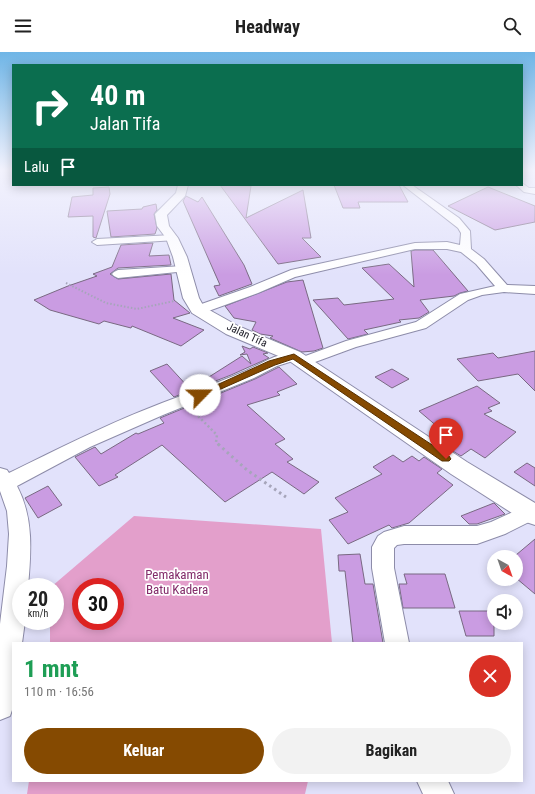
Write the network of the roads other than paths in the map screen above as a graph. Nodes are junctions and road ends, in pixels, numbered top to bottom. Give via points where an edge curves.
1 (170, 206) edge
2 (435, 206) edge
3 (172, 238) junction
4 (98, 242) dead end
5 (465, 250) junction
6 (184, 269) junction
7 (118, 274) dead end
8 (504, 288) junction
9 (535, 290) edge
10 (194, 304) junction
11 (298, 359) junction
12 (3, 479) edge
13 (532, 513) edge
14 (397, 642) edge
15 (0, 706) edge
16 (433, 782) edge
17 (439, 794) edge

1 - 3 street via 162,214 163,226
2 - 5 street via 458,223 465,232
3 - 4 street
3 - 6 street
5 - 8 street
5 - 10 street via 434,246 404,248 291,274 254,290
6 - 7 street
6 - 10 street
8 - 9 street
8 - 11 street via 464,297 421,325
10 - 11 street, Jalan Tifa via 232,330
11 - 12 street via 272,363
11 - 13 street, Jalan Tifa via 459,468
12 - 15 street via 19,522 18,571
13 - 14 street via 477,535 404,535 386,542 383,547 383,568
16 - 17 street

